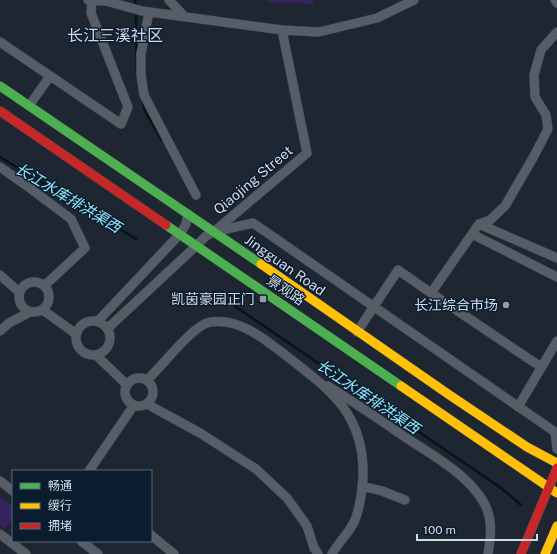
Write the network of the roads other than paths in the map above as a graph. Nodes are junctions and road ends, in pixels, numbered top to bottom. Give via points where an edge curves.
1 (88, 0) edge
2 (92, 0) edge
3 (169, 0) edge
4 (414, 0) edge
5 (555, 0) edge
6 (557, 3) edge
7 (149, 12) junction
8 (185, 17) junction
9 (282, 30) junction
10 (557, 32) edge
11 (0, 42) edge
12 (50, 76) junction
13 (0, 86) edge
14 (29, 106) junction
15 (0, 111) edge
16 (0, 167) edge
17 (196, 194) dead end
18 (188, 214) junction
19 (479, 224) junction
20 (214, 232) junction
21 (180, 234) junction
22 (472, 234) junction
23 (196, 246) junction
24 (557, 258) edge
25 (0, 275) edge
26 (557, 277) edge
27 (44, 286) junction
28 (19, 292) junction
29 (432, 293) junction
30 (373, 307) junction
31 (43, 310) junction
32 (30, 312) junction
33 (98, 321) junction
34 (108, 328) junction
35 (0, 331) edge
36 (357, 332) junction
37 (76, 334) junction
38 (557, 341) edge
39 (96, 355) junction
40 (541, 367) junction
41 (147, 380) junction
42 (318, 380) junction
43 (127, 386) junction
44 (147, 404) junction
45 (134, 405) junction
46 (518, 407) junction
47 (556, 430) edge
48 (557, 449) edge
49 (557, 463) edge
50 (557, 468) edge
51 (90, 470) edge
52 (0, 481) edge
53 (362, 486) junction
54 (549, 486) junction
55 (12, 490) edge
56 (557, 493) edge
57 (405, 500) dead end
58 (557, 526) edge
59 (0, 534) edge
60 (152, 536) edge
61 (557, 536) edge
62 (11, 539) edge
63 (14, 542) edge
64 (82, 542) edge
65 (550, 542) junction
66 (316, 551) edge
67 (26, 554) edge
68 (98, 554) edge
69 (174, 554) edge
70 (332, 554) edge
71 (488, 554) edge
72 (521, 554) edge
73 (545, 554) edge

1 - 2 street
2 - 7 street
2 - 12 street via 91,13 128,107 121,124
3 - 8 street
4 - 9 street via 377,18 319,32
5 - 6 street
7 - 8 street
7 - 17 street via 141,54 144,95
8 - 9 street
9 - 20 street, Qiaojing Street via 307,153
10 - 19 street via 541,50 534,75 535,97 546,115 548,129 505,206 490,220
11 - 12 street
12 - 14 street
13 - 14 main road, Jingguan Road
14 - 18 main road, Jingguan Road
15 - 21 main road, 景观路
16 - 27 street via 71,219 85,248
18 - 20 main road, Jingguan Road
18 - 21 street
19 - 22 street
19 - 24 street
20 - 23 street
20 - 30 street via 253,223
20 - 36 main road, Jingguan Road
21 - 23 main road, 景观路
21 - 33 street
22 - 26 street
22 - 29 street
23 - 34 street
23 - 54 main road, 景观路
25 - 28 street
27 - 28 street via 30,282
27 - 31 street via 48,290 49,301
28 - 32 street via 21,306
29 - 30 street via 398,270
29 - 40 street
30 - 36 street
30 - 46 street
31 - 32 street
31 - 37 street
32 - 35 street
33 - 34 street
33 - 37 street via 86,322
34 - 39 street via 111,339 109,345 106,350
36 - 49 main road, Jingguan Road via 527,447
37 - 39 street via 81,350 85,354
38 - 40 street
39 - 43 street
40 - 46 street
41 - 42 street via 193,332 210,322 233,323 252,331
41 - 43 street via 134,379
41 - 44 street via 154,392
42 - 53 street via 344,408 353,423 360,446
42 - 71 street via 461,475 485,504 490,520 491,538
43 - 45 street via 125,395
44 - 45 street
44 - 66 street via 200,433 256,469 287,498 307,526
45 - 51 street
46 - 47 street
47 - 48 street
50 - 54 main road
52 - 55 street
53 - 57 street
53 - 70 street via 353,524
54 - 56 main road, 景观路
54 - 72 main road
58 - 65 main road
59 - 62 street
60 - 69 street
61 - 65 main road
63 - 67 street
64 - 68 street
65 - 73 main road

